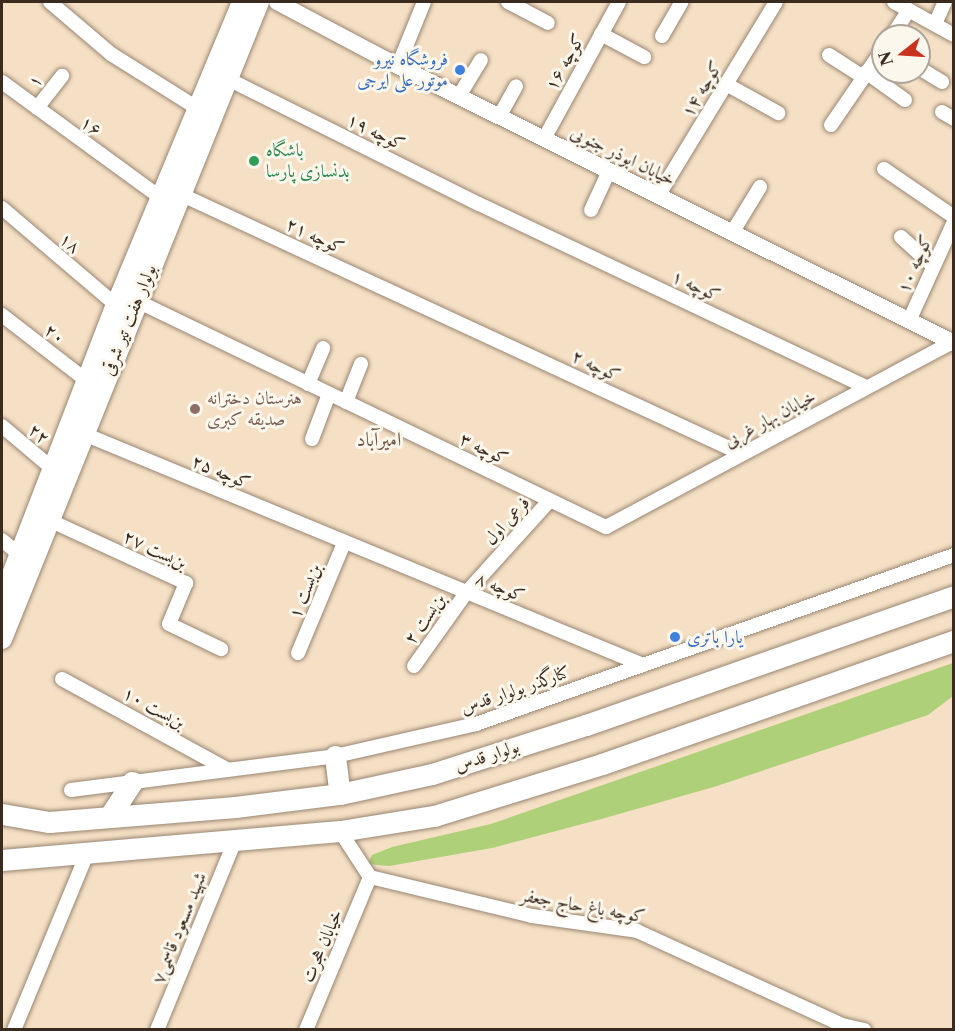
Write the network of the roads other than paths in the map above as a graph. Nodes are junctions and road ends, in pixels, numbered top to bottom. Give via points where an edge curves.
1 (50, 2) edge
2 (242, 2) edge
3 (259, 2) edge
4 (277, 2) edge
5 (424, 2) edge
6 (508, 2) edge
7 (619, 2) edge
8 (681, 2) edge
9 (776, 2) edge
10 (894, 2) edge
11 (945, 2) edge
12 (909, 10) junction
13 (548, 22) dead end
14 (900, 24) edge
15 (935, 24) junction
16 (601, 34) junction
17 (954, 35) edge
18 (662, 36) dead end
19 (829, 55) dead end
20 (644, 57) dead end
21 (481, 60) dead end
22 (398, 66) junction
23 (871, 66) edge
24 (865, 74) junction
25 (931, 75) edge
26 (62, 76) dead end
27 (228, 79) junction
28 (2, 82) edge
29 (942, 82) dead end
30 (726, 84) junction
31 (516, 86) dead end
32 (459, 96) junction
33 (906, 100) dead end
34 (37, 108) junction
35 (197, 108) junction
36 (778, 113) dead end
37 (499, 117) junction
38 (831, 125) dead end
39 (544, 139) junction
40 (884, 169) dead end
41 (609, 171) junction
42 (760, 187) dead end
43 (180, 194) junction
44 (658, 196) junction
45 (160, 198) junction
46 (2, 208) edge
47 (591, 210) dead end
48 (954, 217) edge
49 (509, 218) joint
50 (954, 222) edge
51 (732, 233) junction
52 (901, 237) dead end
53 (933, 266) junction
54 (137, 301) junction
55 (116, 305) junction
56 (435, 311) joint
57 (2, 315) edge
58 (909, 321) junction
59 (953, 342) edge
60 (110, 344) junction
61 (322, 348) dead end
62 (361, 364) dead end
63 (87, 381) junction
64 (308, 384) junction
65 (867, 387) junction
66 (329, 394) junction
67 (346, 402) junction
68 (2, 426) edge
69 (84, 434) junction
70 (312, 439) dead end
71 (742, 454) junction
72 (54, 470) junction
73 (550, 500) junction
74 (51, 521) junction
75 (606, 527) joint
76 (2, 540) edge
77 (344, 543) junction
78 (20, 555) junction
79 (954, 555) edge
80 (466, 593) junction
81 (954, 596) edge
82 (2, 600) edge
83 (2, 639) edge
84 (954, 641) edge
85 (220, 649) dead end
86 (298, 653) dead end
87 (643, 665) junction
88 (414, 666) dead end
89 (62, 679) dead end
90 (335, 756) junction
91 (228, 770) junction
92 (132, 782) junction
93 (71, 790) dead end
94 (339, 795) junction
95 (2, 814) edge
96 (109, 817) junction
97 (49, 822) junction
98 (340, 831) junction
99 (235, 841) junction
100 (88, 851) junction
101 (44, 854) junction
102 (2, 860) edge
103 (370, 877) junction
104 (14, 1029) edge
105 (157, 1029) edge
106 (306, 1029) edge
107 (864, 1029) edge

1 - 35 street via 111,54
2 - 35 main road, بولوار هفت تیر شرقی
3 - 27 main road, بولوار هفت تیر شرقی
4 - 22 street, خیابان ابوذر جنوبی
5 - 22 street
6 - 13 street
7 - 16 street, کوچه ۱۶
8 - 18 street
9 - 30 street, کوچه ۱۴
10 - 12 street
11 - 15 street
12 - 14 street
12 - 15 street
15 - 17 street
16 - 20 street
16 - 39 street, کوچه ۱۶
19 - 24 street
21 - 32 street
22 - 32 street, خیابان ابوذر جنوبی
23 - 24 street
24 - 33 street
24 - 38 street
25 - 29 street
26 - 34 street, ۱
27 - 43 main road, بولوار هفت تیر شرقی
27 - 49 street, کوچه ۱۹
28 - 34 street, ۱۶
30 - 36 street
30 - 44 street, کوچه ۱۴
31 - 37 street
32 - 37 street, خیابان ابوذر جنوبی
34 - 45 street, ۱۶
35 - 45 main road, بولوار هفت تیر شرقی
37 - 39 street, خیابان ابوذر جنوبی
39 - 41 street, خیابان ابوذر جنوبی
40 - 48 street
41 - 44 street, خیابان ابوذر جنوبی
41 - 47 street
42 - 51 street
43 - 54 main road, بولوار هفت تیر شرقی
43 - 56 street, کوچه ۲۱
44 - 51 street, خیابان ابوذر جنوبی
45 - 55 main road, بولوار هفت تیر شرقی
46 - 55 street, ۱۸
49 - 65 street, کوچه ۱
50 - 53 street, کوچه ۱۰
51 - 58 street, خیابان ابوذر جنوبی
52 - 53 street
53 - 58 street, کوچه ۱۰
54 - 60 main road, بولوار هفت تیر شرقی
54 - 64 street, کوچه ۳
55 - 60 main road, بولوار هفت تیر شرقی
56 - 71 street, کوچه ۲
57 - 63 street, ۲۰
58 - 59 street, خیابان ابوذر جنوبی
59 - 65 street, خیابان بهار غربی
60 - 63 main road, بولوار هفت تیر شرقی
60 - 69 main road, بولوار هفت تیر شرقی
61 - 64 street
62 - 67 street
63 - 72 main road, بولوار هفت تیر شرقی
64 - 66 street, کوچه ۳
65 - 71 street, خیابان بهار غربی
66 - 67 street, کوچه ۳
66 - 70 street
67 - 73 street, کوچه ۳
68 - 72 street, ۲۲
69 - 74 main road, بولوار هفت تیر شرقی
69 - 77 street, کوچه ۲۵
71 - 75 street, خیابان بهار غربی
72 - 78 main road, بولوار هفت تیر شرقی
73 - 75 street, کوچه ۳
73 - 80 street, فرعی اول
74 - 83 main road, بولوار هفت تیر شرقی
74 - 85 street, بن‌بست ۲۷ via 186,583 169,624
76 - 78 street
77 - 80 street, کوچه ۸
77 - 86 street, بن‌بست ۱
78 - 82 main road, بولوار هفت تیر شرقی
79 - 87 street, کنارگذر بولوار قدس
80 - 87 street, کوچه ۸
80 - 88 street, بن‌بست ۲
81 - 94 main road, بولوار قدس via 586,725 432,774
84 - 98 main road via 580,771 434,816
87 - 90 street, کنارگذر بولوار قدس via 476,724
89 - 91 street, بن‌بست ۱۰
90 - 91 street, کنارگذر بولوار قدس
90 - 94 main road
91 - 92 street, کنارگذر بولوار قدس
92 - 93 street, کنارگذر بولوار قدس
92 - 96 main road
94 - 96 main road, بولوار قدس
95 - 97 main road, بولوار قدس
96 - 97 main road, بولوار قدس
97 - 101 main road via 41,828 38,839
98 - 99 main road
98 - 103 street
99 - 100 main road
99 - 105 street, شهید مسعود قاسمی۷
100 - 101 main road
100 - 104 street
101 - 102 main road
103 - 106 street, خیابان هجرت
103 - 107 street, کوچه باغ حاج جعفر via 532,916 637,931 842,1025

